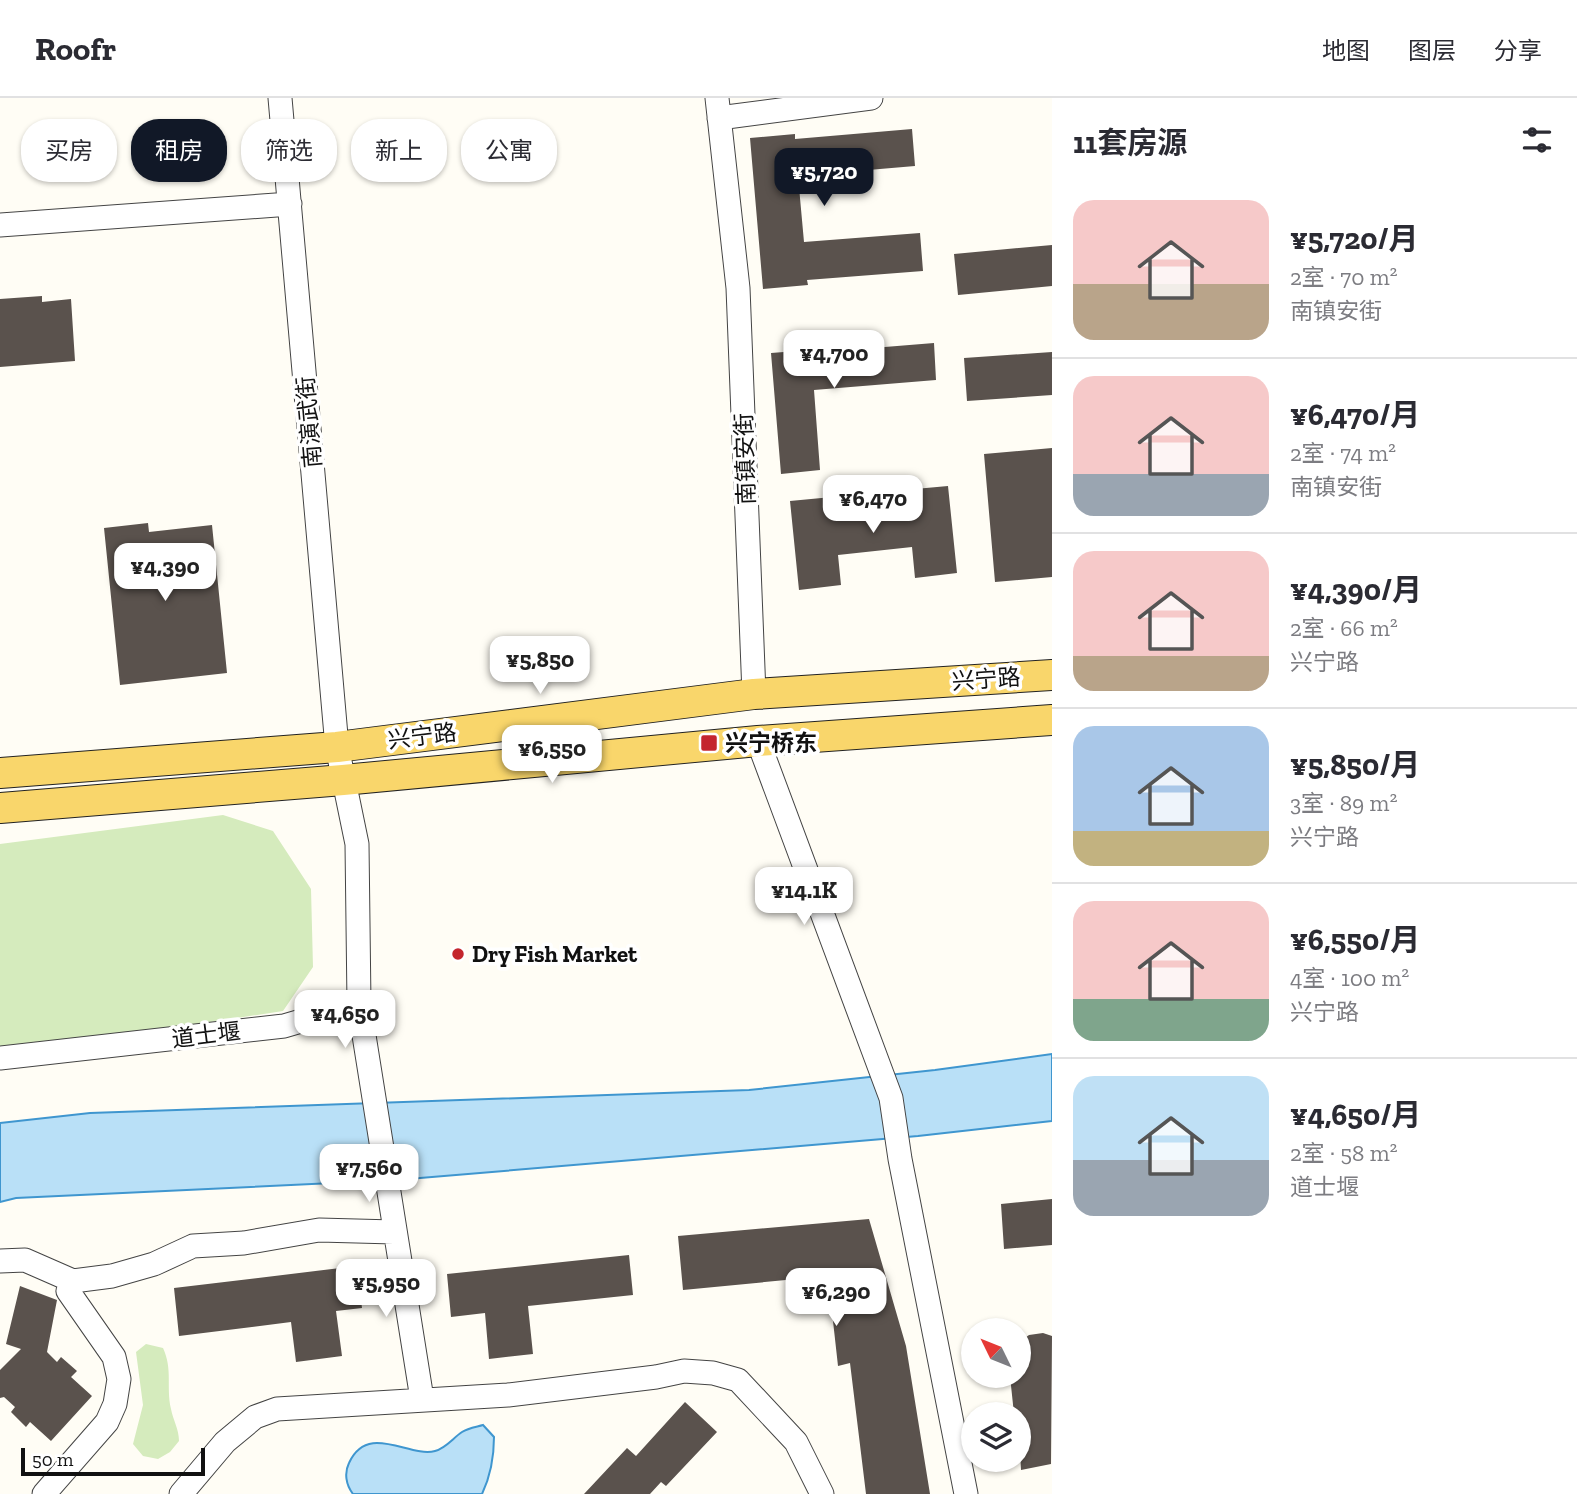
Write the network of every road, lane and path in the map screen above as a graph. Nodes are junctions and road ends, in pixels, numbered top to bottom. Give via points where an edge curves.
1 (280, 98) edge
2 (870, 98) edge
3 (718, 108) edge
4 (290, 204) junction
5 (0, 225) edge
6 (1052, 675) edge
7 (754, 694) junction
8 (1052, 720) edge
9 (758, 741) junction
10 (337, 747) junction
11 (0, 773) edge
12 (343, 780) junction
13 (0, 808) edge
14 (359, 1004) junction
15 (0, 1058) edge
16 (394, 1232) junction
17 (0, 1261) edge
18 (73, 1281) junction
19 (422, 1399) junction
20 (44, 1494) edge
21 (181, 1494) edge
22 (822, 1494) edge
23 (966, 1494) edge

1 - 4 street, 南演武街
2 - 3 street
3 - 7 street, 南镇安街 via 738,288
4 - 5 street
4 - 10 street, 南演武街
6 - 7 main road, 兴宁路
7 - 10 main road, 兴宁路
8 - 9 main road, 兴宁路
9 - 12 main road, 兴宁路
9 - 23 street via 891,1098
10 - 11 main road, 兴宁路
10 - 12 street
12 - 13 main road, 兴宁路
12 - 14 street via 357,844
14 - 15 street, 道士堰 via 284,1026
14 - 16 street
16 - 18 street via 319,1230 193,1246 154,1264
16 - 19 street
17 - 18 street via 25,1259
18 - 20 street via 68,1291 114,1357 119,1379 107,1422
19 - 21 street via 301,1406 255,1417 225,1442
19 - 22 street via 508,1395 684,1371 713,1373 738,1380 796,1442

